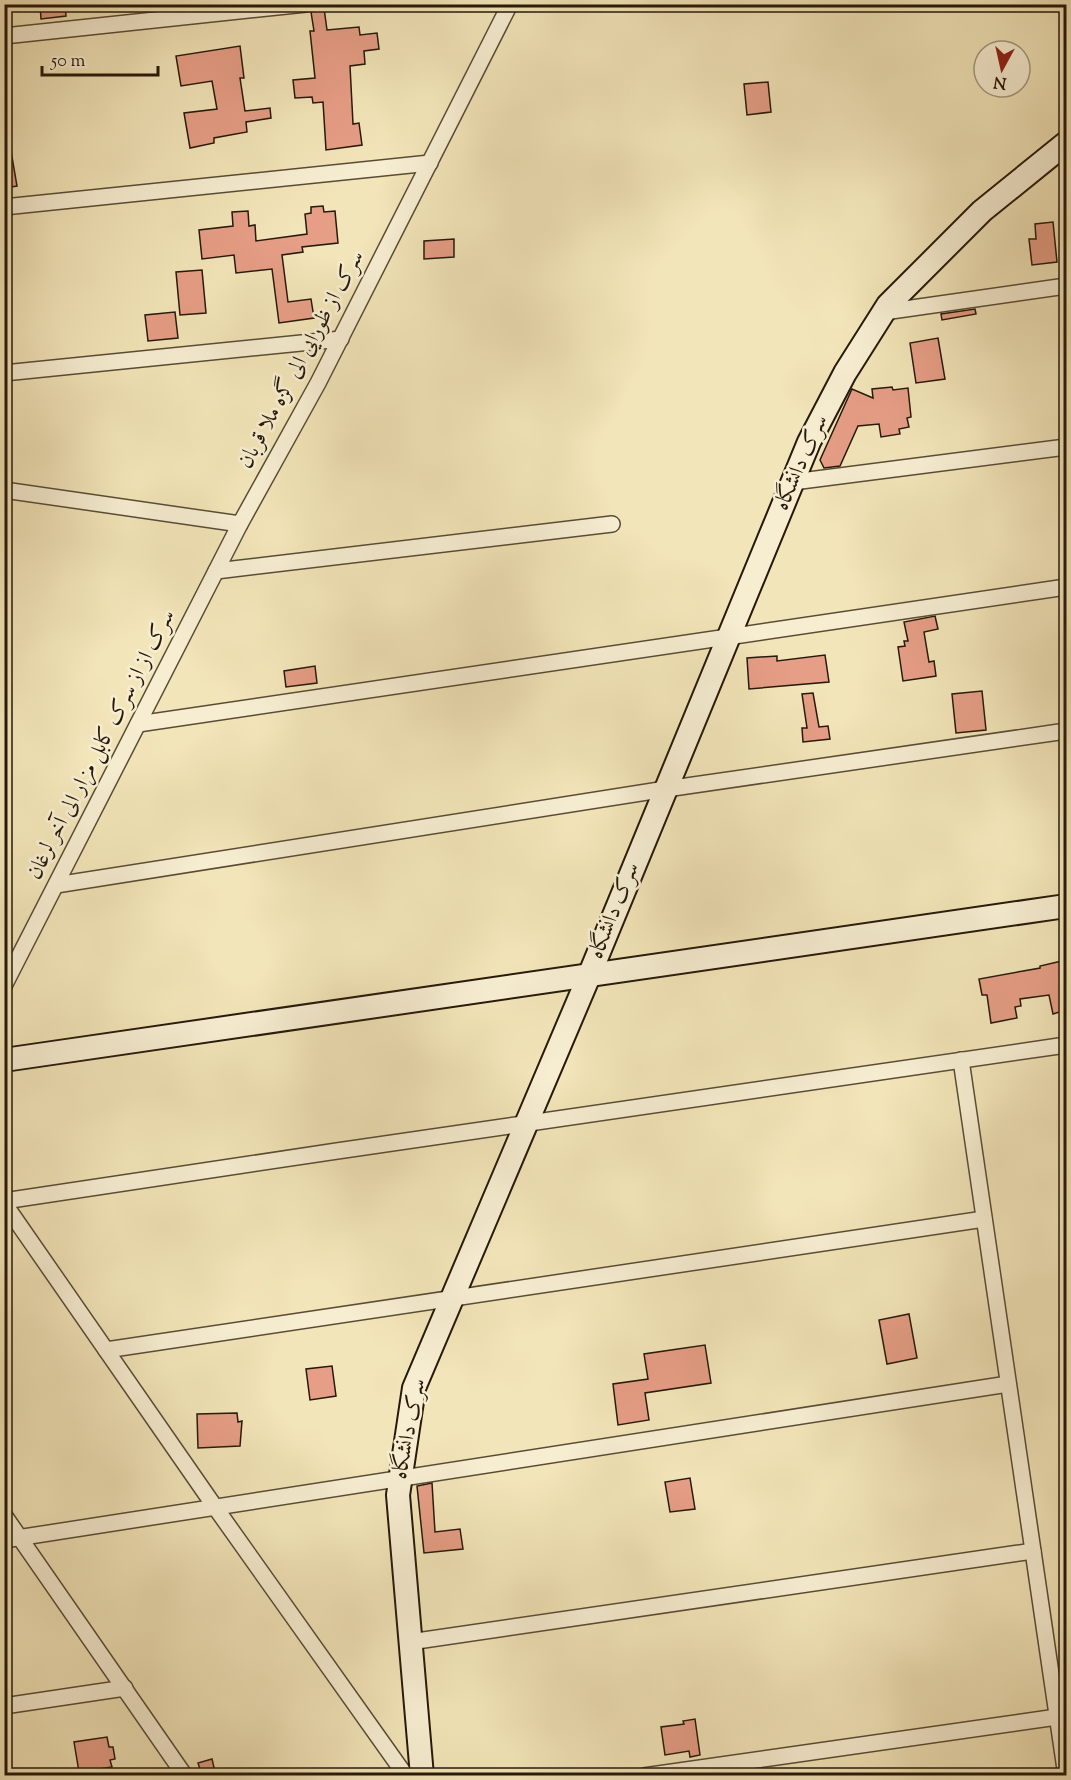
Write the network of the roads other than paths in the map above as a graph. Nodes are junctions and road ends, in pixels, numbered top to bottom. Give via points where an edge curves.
1 (306, 4) edge
2 (510, 4) edge
3 (4, 36) edge
4 (1066, 143) edge
5 (430, 163) junction
6 (4, 207) edge
7 (1066, 286) edge
8 (884, 312) junction
9 (340, 339) junction
10 (4, 373) edge
11 (1066, 447) edge
12 (793, 482) junction
13 (5, 486) edge
14 (240, 524) junction
15 (612, 524) dead end
16 (216, 571) junction
17 (1066, 587) edge
18 (729, 636) junction
19 (138, 724) junction
20 (1066, 731) edge
21 (666, 789) junction
22 (56, 885) junction
23 (1066, 906) edge
24 (589, 975) junction
25 (4, 986) edge
26 (1066, 1045) edge
27 (4, 1060) edge
28 (961, 1060) junction
29 (526, 1123) junction
30 (4, 1202) edge
31 (984, 1219) junction
32 (452, 1298) junction
33 (106, 1350) junction
34 (1008, 1384) junction
35 (400, 1478) junction
36 (214, 1507) junction
37 (4, 1515) edge
38 (21, 1538) junction
39 (4, 1540) edge
40 (1033, 1551) junction
41 (410, 1642) junction
42 (125, 1688) junction
43 (4, 1706) edge
44 (1057, 1717) junction
45 (185, 1776) edge
46 (406, 1776) edge
47 (422, 1776) edge
48 (644, 1776) edge
49 (1066, 1776) edge

1 - 3 street
2 - 5 street, سرک از ظورایی الی گزه ملا قربان
4 - 8 street, سرک دانشگاه via 982,211
5 - 6 street
5 - 9 street, سرک از ظورایی الی گزه ملا قربان
7 - 8 street
8 - 12 street, سرک دانشگاه via 845,373
9 - 10 street
9 - 14 street, سرک از ظورایی الی گزه ملا قربان
11 - 12 street
12 - 18 street, سرک دانشگاه
13 - 14 street
14 - 16 street, سرک از از سرک کابل مزار الی آخر لرغان
15 - 16 street
16 - 19 street, سرک از از سرک کابل مزار الی آخر لرغان
17 - 18 street
18 - 19 street
18 - 21 street, سرک دانشگاه
19 - 22 street, سرک از از سرک کابل مزار الی آخر لرغان
20 - 21 street
21 - 22 street
21 - 24 street, سرک دانشگاه
22 - 25 street, سرک از از سرک کابل مزار الی آخر لرغان
23 - 24 street
24 - 27 street
24 - 29 street, سرک دانشگاه
26 - 28 street
28 - 29 street
28 - 31 street
29 - 30 street
29 - 32 street, سرک دانشگاه
30 - 33 street
31 - 32 street
31 - 34 street
32 - 33 street
32 - 35 street, سرک دانشگاه via 414,1389
33 - 36 street
34 - 35 street
34 - 40 street
35 - 36 street
35 - 41 street, سرک دانشگاه via 398,1495
36 - 38 street
36 - 46 street
37 - 38 street
38 - 39 street
38 - 42 street
40 - 41 street
40 - 44 street
41 - 47 street, سرک دانشگاه
42 - 43 street
42 - 45 street
44 - 48 street
44 - 49 street

